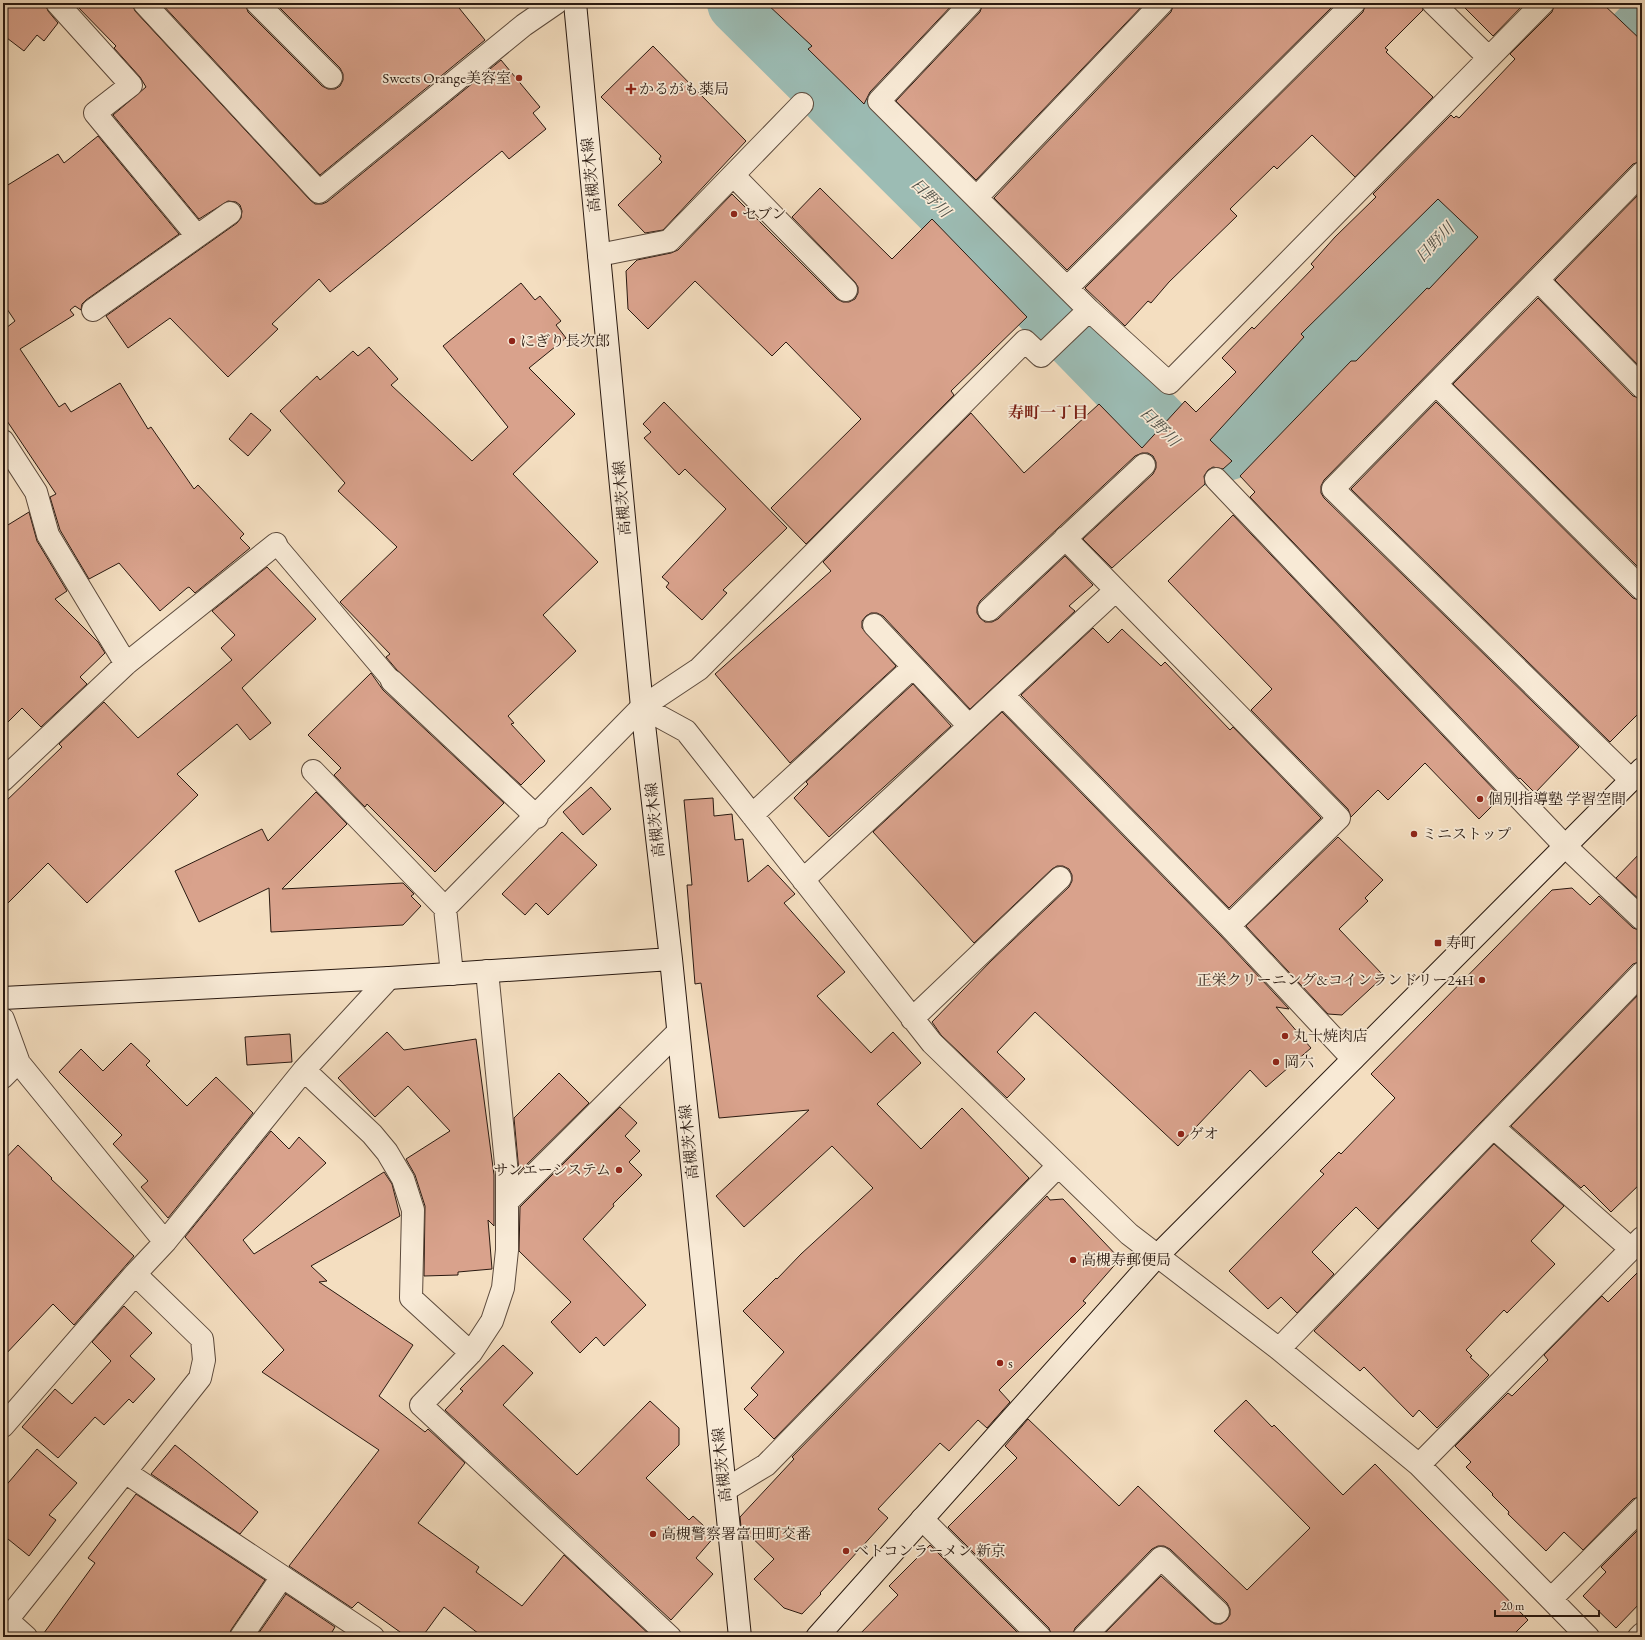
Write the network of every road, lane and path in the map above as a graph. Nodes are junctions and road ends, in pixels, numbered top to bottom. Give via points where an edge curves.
1 (57, 3) edge
2 (144, 3) edge
3 (257, 3) edge
4 (556, 3) edge
5 (574, 3) edge
6 (971, 3) edge
7 (1162, 3) edge
8 (1354, 3) edge
9 (1433, 3) edge
10 (1543, 3) edge
11 (1489, 58) junction
12 (331, 77) dead end
13 (802, 104) dead end
14 (733, 175) junction
15 (1639, 182) edge
16 (977, 197) junction
17 (230, 213) dead end
18 (197, 236) junction
19 (599, 255) junction
20 (1538, 280) junction
21 (1067, 288) junction
22 (846, 290) dead end
23 (93, 310) dead end
24 (1089, 310) junction
25 (1436, 384) junction
26 (1642, 387) edge
27 (3, 441) edge
28 (1144, 465) dead end
29 (1216, 479) dead end
30 (1066, 538) junction
31 (276, 544) joint
32 (1642, 589) edge
33 (1115, 590) junction
34 (989, 610) dead end
35 (874, 625) dead end
36 (126, 664) junction
37 (913, 667) junction
38 (392, 681) joint
39 (1003, 695) junction
40 (642, 707) junction
41 (969, 726) junction
42 (313, 771) dead end
43 (1636, 774) edge
44 (3, 780) edge
45 (752, 815) junction
46 (537, 816) junction
47 (1565, 846) junction
48 (1060, 878) dead end
49 (803, 880) junction
50 (445, 908) junction
51 (1642, 919) edge
52 (1229, 926) junction
53 (671, 959) junction
54 (487, 971) junction
55 (1642, 973) edge
56 (452, 974) junction
57 (389, 978) junction
58 (3, 998) edge
59 (3, 1019) edge
60 (912, 1019) junction
61 (678, 1032) junction
62 (1353, 1059) junction
63 (19, 1063) junction
64 (304, 1070) junction
65 (3, 1079) edge
66 (1494, 1127) junction
67 (1058, 1166) junction
68 (507, 1202) junction
69 (165, 1242) junction
70 (1637, 1243) edge
71 (1158, 1255) junction
72 (135, 1274) junction
73 (1279, 1349) junction
74 (471, 1354) junction
75 (3, 1426) edge
76 (1419, 1465) junction
77 (126, 1472) junction
78 (725, 1490) junction
79 (1642, 1508) edge
80 (922, 1519) junction
81 (282, 1577) junction
82 (1551, 1599) junction
83 (1218, 1612) dead end
84 (5, 1623) edge
85 (1642, 1634) edge
86 (26, 1637) edge
87 (241, 1637) edge
88 (373, 1637) edge
89 (670, 1637) edge
90 (740, 1637) edge
91 (817, 1637) edge
92 (1040, 1637) edge
93 (1084, 1637) edge
94 (1588, 1637) edge
95 (1639, 1637) edge

1 - 18 street via 131,85 95,113
2 - 4 street via 319,192
3 - 12 street
5 - 19 street, 高槻茨木線
6 - 16 street via 879,101
7 - 16 street
8 - 21 street
9 - 11 street
10 - 11 street
11 - 24 street via 1169,383
13 - 14 street
14 - 19 street via 669,241
14 - 22 street
15 - 20 street
16 - 21 street
17 - 18 street
18 - 23 street
19 - 40 street, 高槻茨木線
20 - 25 street
20 - 26 street
21 - 24 street
24 - 40 street via 1041,356 1025,342 699,669
25 - 32 street
25 - 43 street via 1333,489
27 - 36 street via 36,492 48,535
28 - 30 street
29 - 47 street
30 - 33 street
30 - 34 street
31 - 36 street
31 - 38 lane
33 - 39 street
33 - 52 street via 1339,818
35 - 37 street
36 - 44 street
37 - 41 street
37 - 45 street
38 - 46 street
39 - 41 street
39 - 52 street
40 - 45 street via 686,731
40 - 46 street
40 - 53 street, 高槻茨木線
41 - 49 street
42 - 50 street
43 - 47 street
45 - 49 street
46 - 50 street
47 - 51 street
47 - 62 street
48 - 60 street
49 - 60 street
50 - 56 street
52 - 62 street
53 - 54 street
53 - 61 street, 高槻茨木線
54 - 56 street
54 - 68 street via 507,1174
55 - 66 street
56 - 57 street
57 - 58 street
57 - 64 street
59 - 63 street
60 - 67 street via 932,1044
61 - 68 street
61 - 78 street, 高槻茨木線
62 - 71 street
63 - 65 lane
63 - 69 street
64 - 69 street
64 - 74 street via 372,1134 387,1152 403,1179 413,1210 411,1298
66 - 70 street
66 - 73 street
67 - 71 street via 1129,1234
67 - 78 street via 766,1466
68 - 74 street via 508,1250 503,1288 492,1321
69 - 72 street
70 - 76 street
71 - 73 street
71 - 80 street
72 - 75 street
72 - 77 street via 202,1339 204,1360 200,1378
73 - 76 street
74 - 89 street via 421,1405
76 - 82 street
77 - 81 street
77 - 84 street
78 - 90 street, 高槻茨木線
79 - 82 street
80 - 91 street
80 - 92 street
81 - 87 street
81 - 88 street
82 - 94 street
83 - 93 street via 1161,1558
84 - 86 street
85 - 95 street

